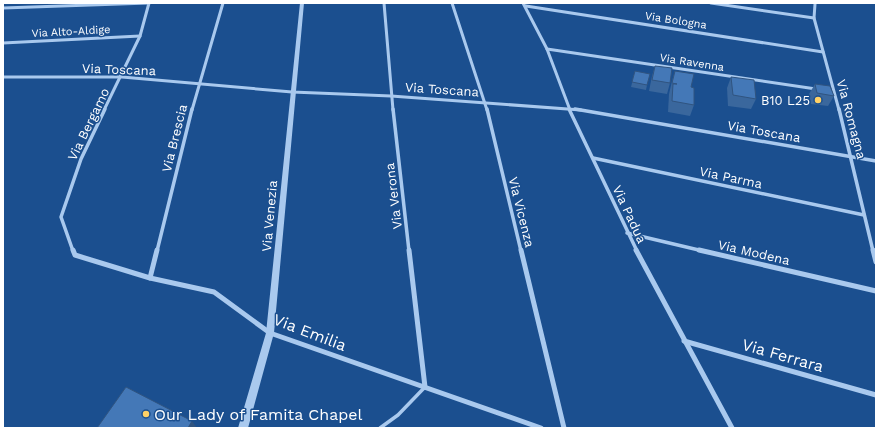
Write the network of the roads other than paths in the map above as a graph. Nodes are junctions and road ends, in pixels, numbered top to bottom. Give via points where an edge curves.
1 (149, 3) edge
2 (223, 3) edge
3 (302, 3) edge
4 (384, 3) edge
5 (452, 3) edge
6 (711, 3) edge
7 (815, 4) dead end
8 (524, 5) edge
9 (3, 8) edge
10 (814, 18) junction
11 (140, 36) junction
12 (3, 43) edge
13 (546, 49) junction
14 (823, 52) junction
15 (3, 77) edge
16 (122, 78) junction
17 (198, 84) junction
18 (819, 90) edge
19 (827, 91) edge
20 (292, 92) junction
21 (835, 92) junction
22 (391, 96) junction
23 (485, 102) junction
24 (569, 108) junction
25 (852, 157) junction
26 (593, 158) junction
27 (876, 161) edge
28 (864, 214) junction
29 (627, 233) junction
30 (75, 255) joint
31 (876, 262) edge
32 (150, 278) junction
33 (876, 291) edge
34 (270, 333) junction
35 (684, 340) junction
36 (425, 387) junction
37 (876, 395) edge
38 (242, 428) edge
39 (380, 428) edge
40 (542, 428) edge
41 (564, 428) edge
42 (732, 428) edge

1 - 9 street
1 - 11 street, Via Bergamo
2 - 17 street, Via Brescia
3 - 20 street, Via Venezia
4 - 22 street, Via Verona
5 - 23 street, Via Vicenza
6 - 10 street
7 - 10 street, Via Romagna
8 - 13 street, Via Padua
8 - 14 street, Via Bologna
10 - 14 street, Via Romagna
11 - 12 street, Via Alto-Aldige
11 - 16 street, Via Bergamo
13 - 18 street, Via Ravenna
13 - 24 street, Via Padua
14 - 21 street, Via Romagna
15 - 16 street, Via Toscana
16 - 17 street, Via Toscana
16 - 30 street, Via Bergamo via 81,159 61,217
17 - 20 street, Via Toscana
17 - 32 street, Via Brescia
19 - 21 street
20 - 22 street, Via Toscana
20 - 34 street, Via Venezia
21 - 25 street, Via Romagna
22 - 23 street, Via Toscana
22 - 36 street, Via Verona
23 - 24 street, Via Toscana
23 - 41 street, Via Vicenza
24 - 25 street, Via Toscana
24 - 26 street, Via Padua
25 - 27 street, Via Toscana
25 - 28 street, Via Romagna
26 - 28 street, Via Parma
26 - 29 street, Via Padua
28 - 31 street, Via Romagna
29 - 33 street, Via Modena
29 - 35 street, Via Padua
30 - 32 street, Via Emilia
32 - 34 street, Via Emilia via 214,292
34 - 36 street, Via Emilia
34 - 38 street, Via Venezia
35 - 37 street, Via Ferrara
35 - 42 street, Via Padua
36 - 39 lane via 398,415
36 - 40 street, Via Emilia

